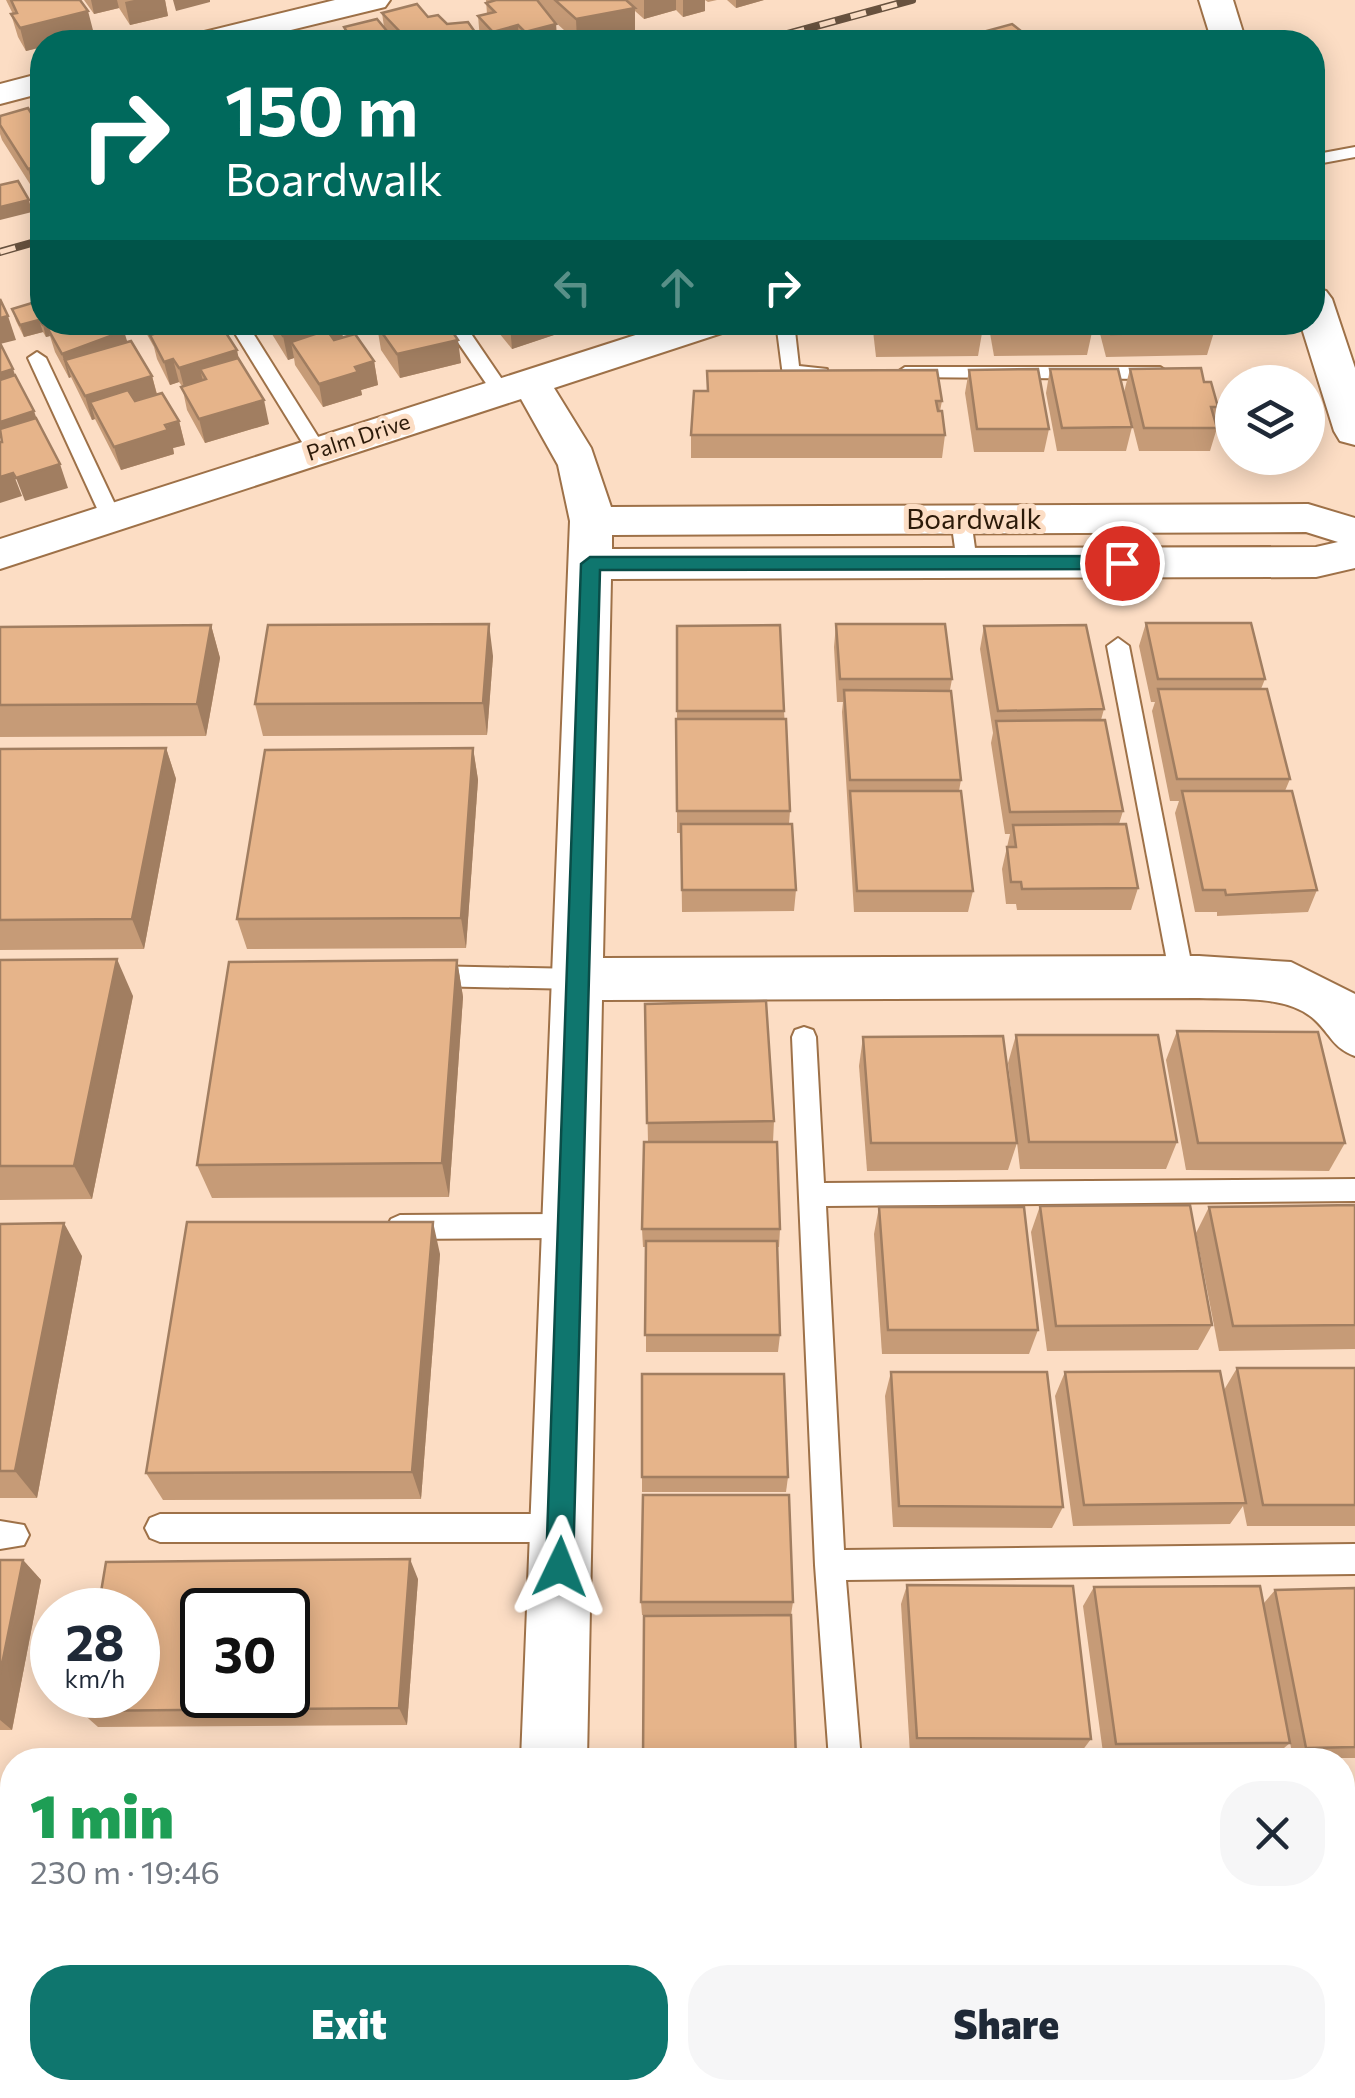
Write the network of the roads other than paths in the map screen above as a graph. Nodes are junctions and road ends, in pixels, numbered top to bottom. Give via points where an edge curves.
1 (374, 0) edge
2 (1216, 0) edge
3 (253, 30) edge
4 (1226, 30) edge
5 (30, 86) edge
6 (0, 94) edge
7 (1355, 152) edge
8 (1325, 158) edge
9 (245, 335) edge
10 (466, 335) edge
11 (670, 335) edge
12 (784, 335) edge
13 (1324, 335) edge
14 (37, 358) dead end
15 (840, 373) edge
16 (878, 373) edge
17 (1188, 373) edge
18 (515, 386) junction
19 (1355, 430) edge
20 (317, 450) junction
21 (111, 518) junction
22 (961, 519) junction
23 (1355, 533) edge
24 (591, 542) junction
25 (1355, 553) edge
26 (0, 554) edge
27 (967, 563) junction
28 (1118, 646) dead end
29 (408, 976) edge
30 (1182, 976) junction
31 (578, 980) junction
32 (1344, 1018) edge
33 (804, 1037) dead end
34 (1355, 1190) edge
35 (812, 1195) junction
36 (570, 1226) junction
37 (378, 1227) edge
38 (160, 1528) dead end
39 (561, 1528) junction
40 (1355, 1559) edge
41 (830, 1565) junction
42 (554, 1748) edge
43 (845, 1748) edge

1 - 3 street
2 - 4 main road
5 - 6 street
7 - 8 lane
9 - 20 lane
10 - 18 lane
11 - 18 street, Palm Drive
12 - 15 lane via 782,372
13 - 19 main road
14 - 21 lane
16 - 17 lane
18 - 20 street, Palm Drive
18 - 24 street via 581,463 590,492
20 - 21 street, Palm Drive
21 - 26 street, Palm Drive
22 - 23 street, Boardwalk via 1308,518
22 - 24 street, Boardwalk
22 - 27 lane
24 - 27 street, Boardwalk
24 - 31 street
25 - 27 street, Boardwalk via 1316,562
28 - 30 lane
29 - 31 lane
30 - 31 street
30 - 32 street via 1291,983
31 - 36 street
33 - 35 lane
34 - 35 lane
35 - 41 lane
36 - 37 lane
36 - 39 street
38 - 39 lane
39 - 42 street
40 - 41 lane
41 - 43 lane

